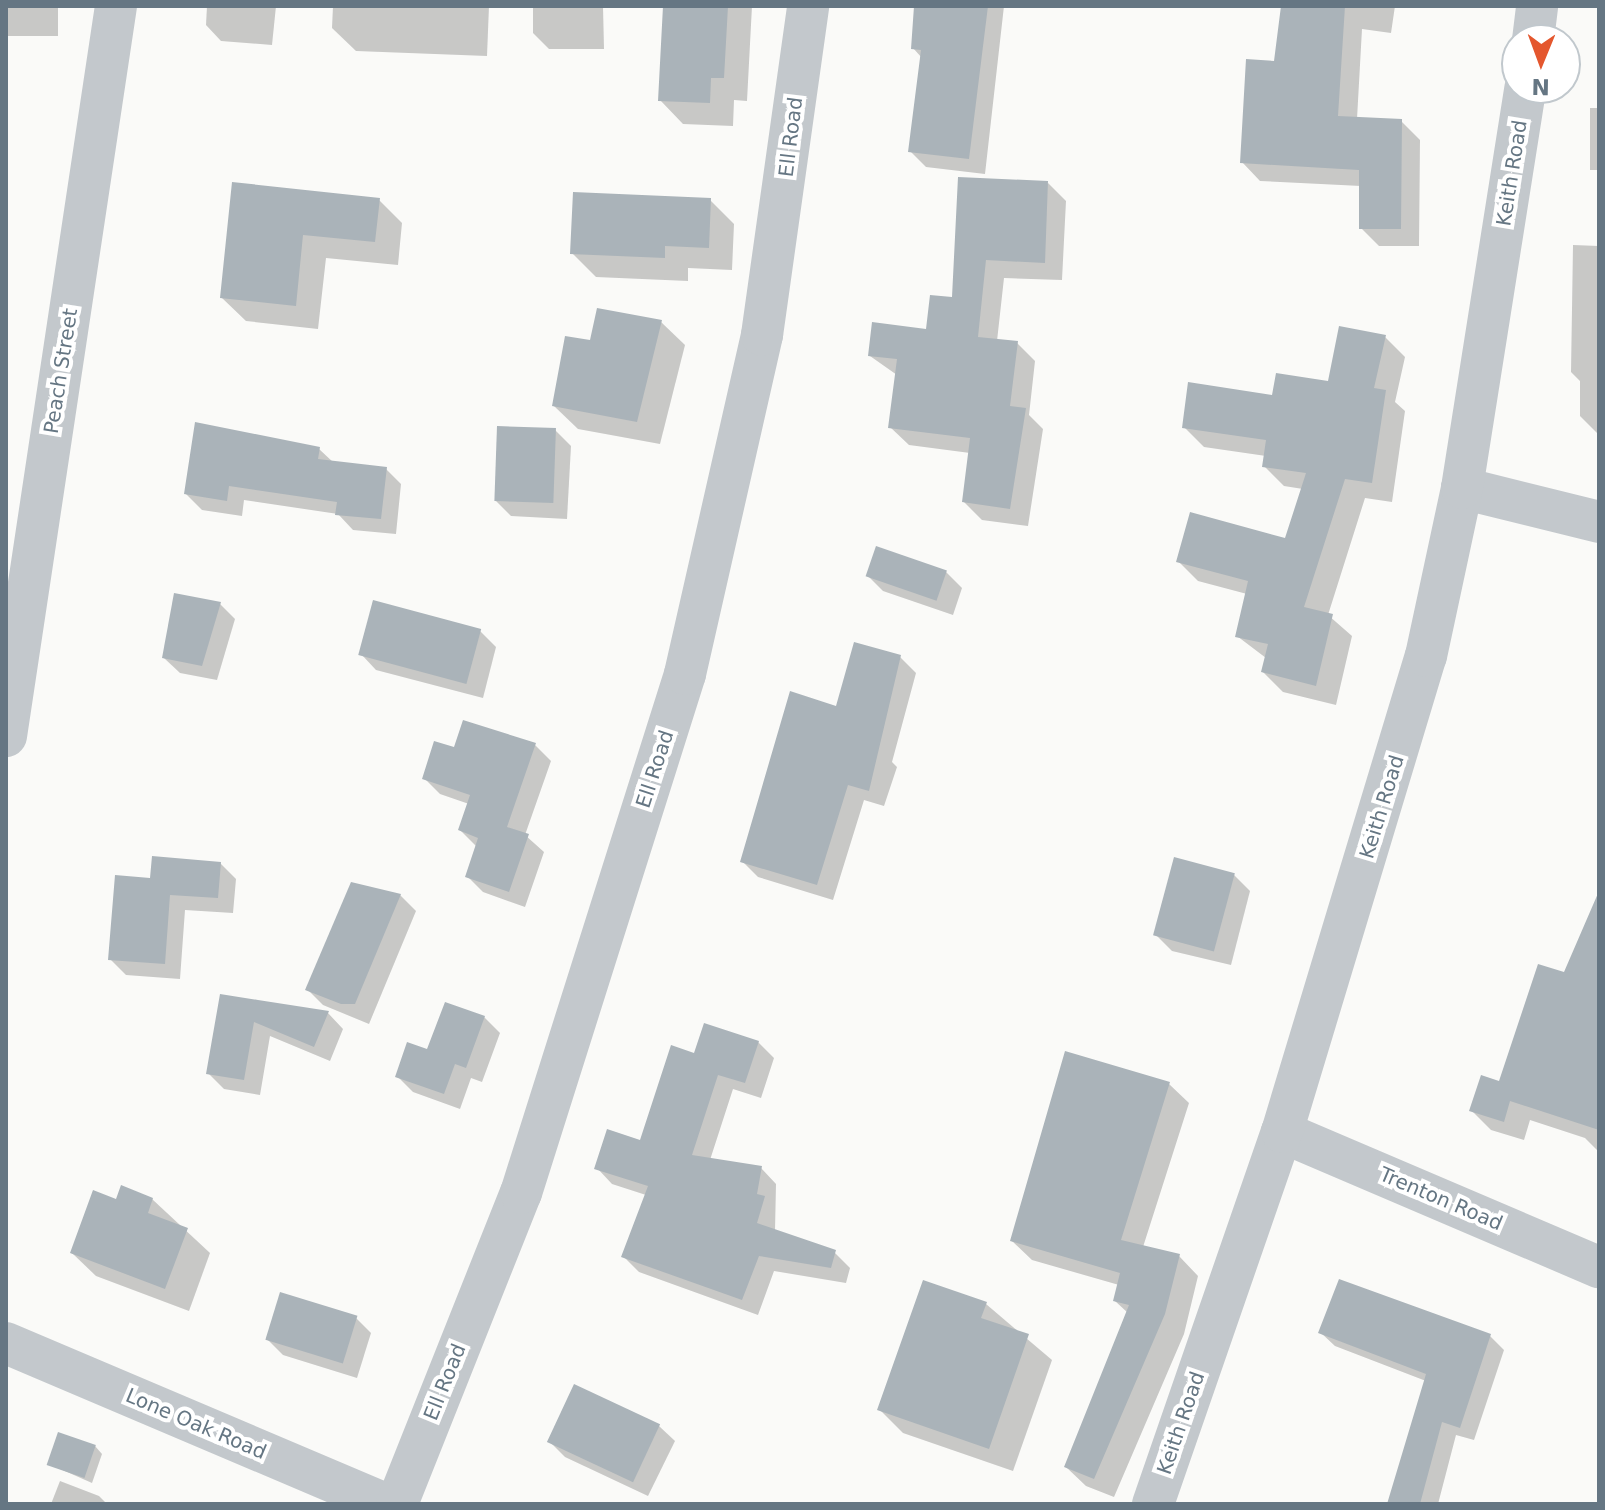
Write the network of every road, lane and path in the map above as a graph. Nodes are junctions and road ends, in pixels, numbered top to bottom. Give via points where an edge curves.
1 (116, 6) edge
2 (808, 6) edge
3 (1522, 104) edge
4 (1462, 488) junction
5 (1593, 517) edge
6 (6, 736) edge
7 (1282, 1132) junction
8 (1599, 1267) edge
9 (6, 1343) edge
10 (386, 1504) edge
11 (397, 1504) edge
12 (1153, 1504) edge

1 - 6 street, Peach Street
2 - 11 street, Ell Road via 762,335 685,674 521,1193
3 - 4 street, Keith Road
4 - 5 street
4 - 7 street, Keith Road via 1426,656
7 - 8 street, Trenton Road
7 - 12 street, Keith Road
9 - 10 street, Lone Oak Road

